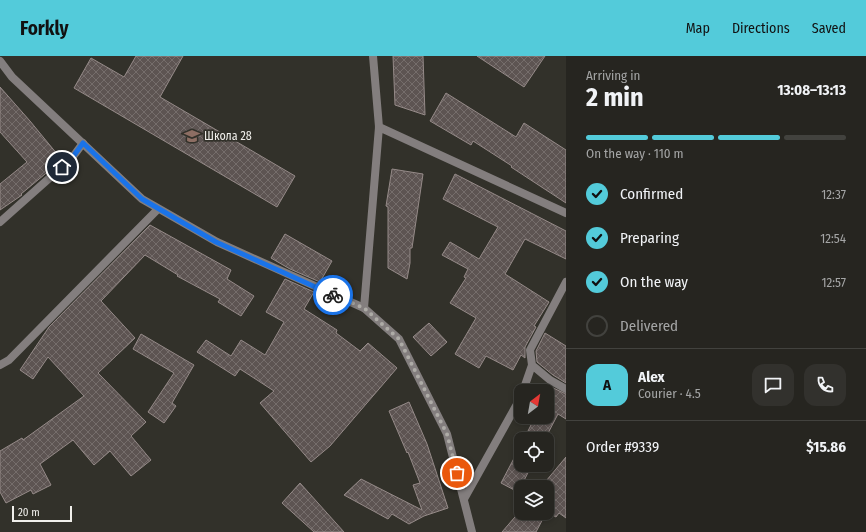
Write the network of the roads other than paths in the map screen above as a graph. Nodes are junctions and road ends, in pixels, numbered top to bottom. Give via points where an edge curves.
1 (373, 56) edge
2 (0, 61) edge
3 (379, 127) junction
4 (83, 143) junction
5 (158, 208) junction
6 (566, 213) edge
7 (0, 222) edge
8 (566, 282) edge
9 (364, 308) junction
10 (0, 365) edge
11 (532, 365) junction
12 (525, 384) edge
13 (566, 389) edge
14 (514, 410) edge
15 (464, 499) junction
16 (472, 532) edge

1 - 3 street
2 - 4 street via 12,77
3 - 6 street
3 - 9 street
4 - 5 street via 142,199
4 - 7 street via 72,158
5 - 9 street via 216,242
5 - 10 street via 9,360
8 - 11 street via 530,350
9 - 15 street via 399,339 447,434
11 - 12 street
11 - 13 street
14 - 15 street
15 - 16 street

